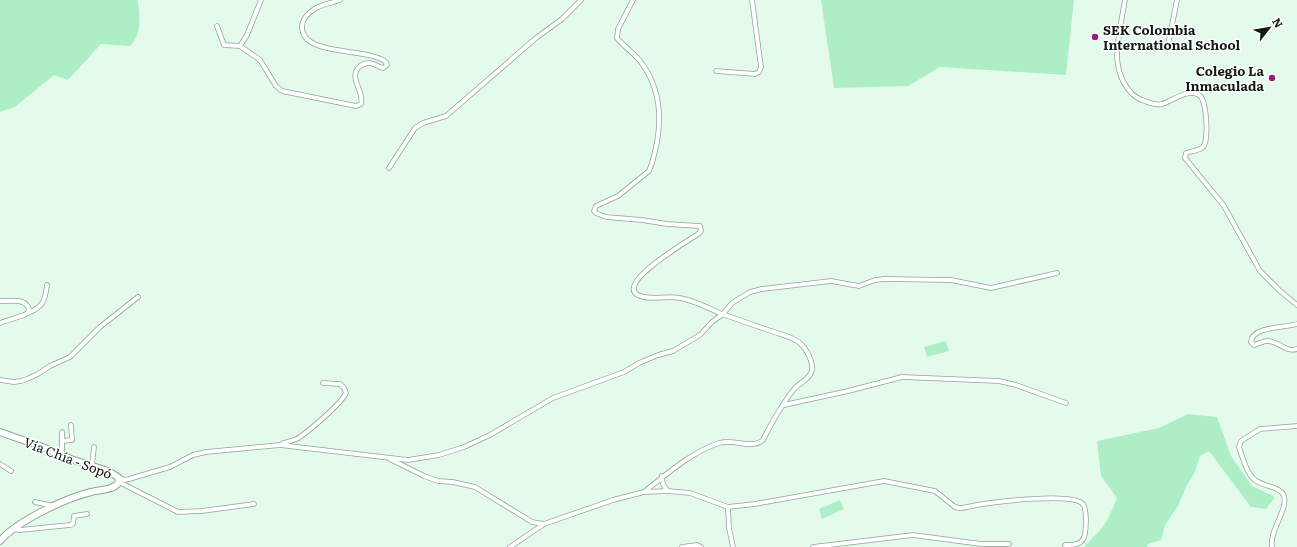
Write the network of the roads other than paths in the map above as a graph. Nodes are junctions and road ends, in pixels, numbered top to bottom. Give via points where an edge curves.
1 (260, 0) edge
2 (340, 0) edge
3 (581, 0) edge
4 (633, 0) edge
5 (752, 0) edge
6 (1124, 0) edge
7 (1177, 0) edge
8 (217, 26) dead end
9 (1168, 45) dead end
10 (240, 46) junction
11 (716, 71) dead end
12 (389, 168) dead end
13 (1058, 273) dead end
14 (47, 285) dead end
15 (138, 297) dead end
16 (0, 301) edge
17 (1297, 305) edge
18 (28, 314) junction
19 (723, 314) junction
20 (0, 323) edge
21 (1297, 324) edge
22 (1297, 349) edge
23 (0, 380) edge
24 (322, 384) dead end
25 (1066, 403) dead end
26 (784, 405) junction
27 (71, 425) dead end
28 (1297, 426) edge
29 (62, 432) dead end
30 (1, 433) edge
31 (62, 441) junction
32 (280, 445) junction
33 (94, 447) dead end
34 (62, 454) junction
35 (388, 458) junction
36 (0, 464) edge
37 (92, 465) junction
38 (10, 471) dead end
39 (662, 476) junction
40 (119, 480) junction
41 (668, 491) junction
42 (644, 492) junction
43 (35, 502) dead end
44 (254, 504) dead end
45 (55, 506) junction
46 (728, 507) junction
47 (87, 514) dead end
48 (544, 524) junction
49 (13, 529) junction
50 (0, 541) edge
51 (1009, 544) dead end
52 (1065, 545) dead end
53 (510, 547) edge
54 (682, 547) edge
55 (701, 547) edge
56 (733, 547) edge
57 (813, 547) edge
58 (1272, 547) edge

1 - 10 street via 247,35
2 - 10 street via 310,12 305,17 302,30 305,37 323,47 374,56 386,62 387,65 383,68 367,62 355,73 361,92 361,104 356,106 282,91 260,60
3 - 12 street via 562,19 536,38 446,116 415,128
4 - 19 street via 618,29 617,38 642,63 651,79 660,118 656,147 649,171 618,196 596,206 594,211 606,217 700,226 701,232 652,265 636,283 634,291 644,297 679,297 698,302
5 - 11 street via 761,67 759,72 755,74
6 - 17 street via 1117,57 1125,84 1132,95 1158,105 1188,94 1195,93 1201,96 1205,106 1206,138 1203,147 1186,153 1185,158 1224,206 1260,271
7 - 9 street
8 - 10 street via 224,45
13 - 19 street via 997,288 951,280 884,279 859,286 831,281 762,288 732,303
14 - 18 street via 43,302 39,308
15 - 23 street via 70,357 27,379 14,382
16 - 18 street via 23,302 28,305
18 - 20 street
19 - 26 street via 789,337 805,348 812,371 795,388
19 - 35 street via 700,335 673,351 658,354 624,372 553,398 490,435 464,447 422,458
21 - 22 street via 1262,330 1251,342 1254,345 1267,340 1288,350
24 - 32 street via 340,384 346,393 344,398 299,438
25 - 26 street via 999,381 902,377
26 - 39 street via 763,440 755,445 733,441 719,443
27 - 31 street via 72,440
28 - 58 street via 1260,429 1239,444 1251,476 1281,492 1284,497 1284,504 1272,536
29 - 31 street
30 - 34 street, Vía Chía - Sopó
31 - 34 street
32 - 35 street
32 - 40 street via 206,452 193,455 170,467
33 - 37 street
34 - 37 street, Vía Chía - Sopó
35 - 48 street via 438,481 475,487 532,522
36 - 38 street
37 - 40 street, Vía Chía - Sopó via 108,471
39 - 41 street via 662,482
39 - 42 street
40 - 44 street via 178,512
40 - 45 street, Vía Chía - Sopó via 113,488 90,492
41 - 42 street
41 - 46 street via 690,493
42 - 48 street
43 - 45 street
45 - 49 street, Vía Chía - Sopó
46 - 52 street via 884,481 935,491 959,508 1054,497 1075,499 1083,504 1085,509 1086,534 1077,544
46 - 56 street
47 - 49 street via 74,516 73,524 70,525
48 - 53 street
49 - 50 street, Vía Chía - Sopó
51 - 57 street via 982,544 914,535
54 - 55 street

